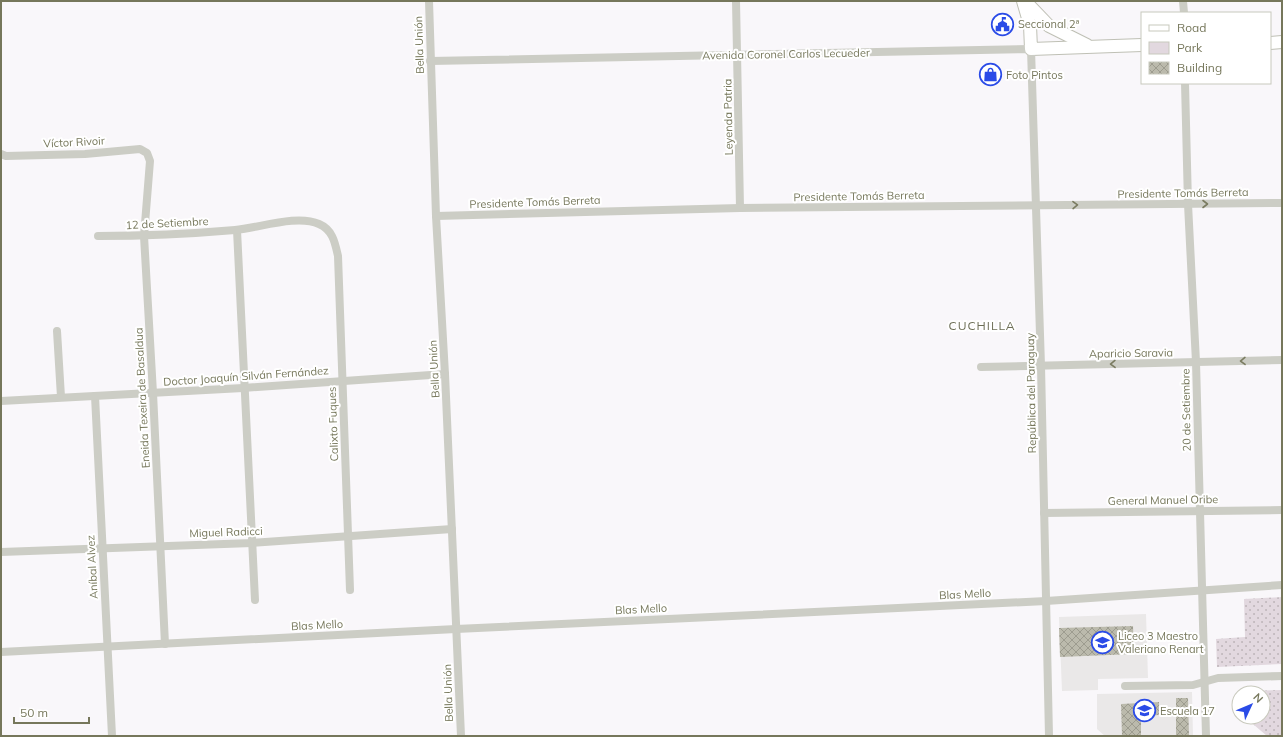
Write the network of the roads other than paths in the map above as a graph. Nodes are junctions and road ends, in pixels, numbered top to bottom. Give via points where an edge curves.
1 (428, 1) edge
2 (736, 1) edge
3 (1024, 1) edge
4 (1183, 1) edge
5 (1184, 12) edge
6 (1282, 42) edge
7 (1271, 43) edge
8 (1141, 45) edge
9 (1090, 46) junction
10 (1031, 49) junction
11 (738, 55) junction
12 (430, 61) junction
13 (1185, 84) edge
14 (147, 153) joint
15 (1, 154) edge
16 (1282, 203) edge
17 (1188, 204) junction
18 (1036, 205) junction
19 (740, 208) junction
20 (436, 216) junction
21 (237, 230) junction
22 (98, 236) dead end
23 (144, 236) junction
24 (338, 256) joint
25 (57, 331) dead end
26 (1282, 360) edge
27 (1196, 362) junction
28 (1041, 366) junction
29 (981, 367) dead end
30 (445, 374) junction
31 (343, 380) junction
32 (243, 388) junction
33 (153, 393) junction
34 (95, 396) junction
35 (61, 398) junction
36 (1, 401) edge
37 (1282, 510) edge
38 (1199, 511) junction
39 (1044, 513) junction
40 (452, 529) junction
41 (348, 536) junction
42 (252, 542) junction
43 (159, 545) junction
44 (101, 549) junction
45 (1, 552) edge
46 (1282, 585) edge
47 (350, 590) dead end
48 (1202, 590) junction
49 (255, 600) dead end
50 (1046, 601) junction
51 (456, 629) junction
52 (165, 644) junction
53 (107, 647) junction
54 (1, 652) edge
55 (1282, 676) edge
56 (1206, 682) junction
57 (1125, 686) dead end
58 (112, 736) edge
59 (461, 736) edge
60 (1049, 736) edge
61 (1206, 736) edge

1 - 12 street, Bella Unión
2 - 11 street, Leyenda Patria
3 - 9 main road via 1049,26
3 - 10 main road via 1030,25
4 - 5 street
6 - 7 main road
8 - 9 main road, Avenida Coronel Carlos Lecueder
9 - 10 main road, Avenida Coronel Carlos Lecueder
10 - 11 street, Avenida Coronel Carlos Lecueder
10 - 18 street, República del Paraguay
11 - 12 street, Avenida Coronel Carlos Lecueder
11 - 19 street, Leyenda Patria
12 - 20 street, Bella Unión
13 - 17 street, 20 de Setiembre
14 - 15 street, Víctor Rivoir via 140,149 85,154
14 - 23 street, Eneida Texeira de Basaldua via 150,161
17 -> 16 street, Presidente Tomás Berreta
18 -> 17 street, Presidente Tomás Berreta
17 - 27 street, 20 de Setiembre
18 - 19 street, Presidente Tomás Berreta
18 - 28 street, República del Paraguay
19 - 20 street, Presidente Tomás Berreta
20 - 30 street, Bella Unión
21 - 23 street, 12 de Setiembre
21 - 24 street, 12 de Setiembre via 308,220 320,224 332,234
21 - 32 street
22 - 23 street, 12 de Setiembre
23 - 33 street, Eneida Texeira de Basaldua
24 - 31 street, Calixto Fuques
25 - 35 street
26 -> 27 street, Aparicio Saravia
27 -> 28 street, Aparicio Saravia
27 - 38 street, 20 de Setiembre
28 - 29 street, Aparicio Saravia
28 - 39 street, República del Paraguay
30 - 31 street, Doctor Joaquín Silván Fernández
30 - 40 street, Bella Unión
31 - 32 street, Doctor Joaquín Silván Fernández
31 - 41 street, Calixto Fuques
32 - 33 street, Doctor Joaquín Silván Fernández
32 - 42 street
33 - 34 street, Doctor Joaquín Silván Fernández
33 - 43 street, Eneida Texeira de Basaldua
34 - 35 street, Doctor Joaquín Silván Fernández
34 - 44 street, Aníbal Alvez
35 - 36 street, Doctor Joaquín Silván Fernández
37 - 38 street, General Manuel Oribe
38 - 39 street, General Manuel Oribe
38 - 48 street, 20 de Setiembre
39 - 50 street, República del Paraguay
40 - 41 street, Miguel Radicci
40 - 51 street, Bella Unión
41 - 42 street, Miguel Radicci
41 - 47 street, Calixto Fuques
42 - 43 street, Miguel Radicci
42 - 49 street
43 - 44 street, Miguel Radicci
43 - 52 street, Eneida Texeira de Basaldua
44 - 45 street, Miguel Radicci
44 - 53 street, Aníbal Alvez
46 - 48 street, Blas Mello
48 - 50 street, Blas Mello
48 - 56 street, 20 de Setiembre
50 - 51 street, Blas Mello
50 - 60 street, República del Paraguay
51 - 52 street, Blas Mello
51 - 59 street, Bella Unión
52 - 53 street, Blas Mello
53 - 54 street, Blas Mello
53 - 58 street, Aníbal Alvez
55 - 56 street via 1218,678
56 - 57 street via 1193,685
56 - 61 street, 20 de Setiembre

